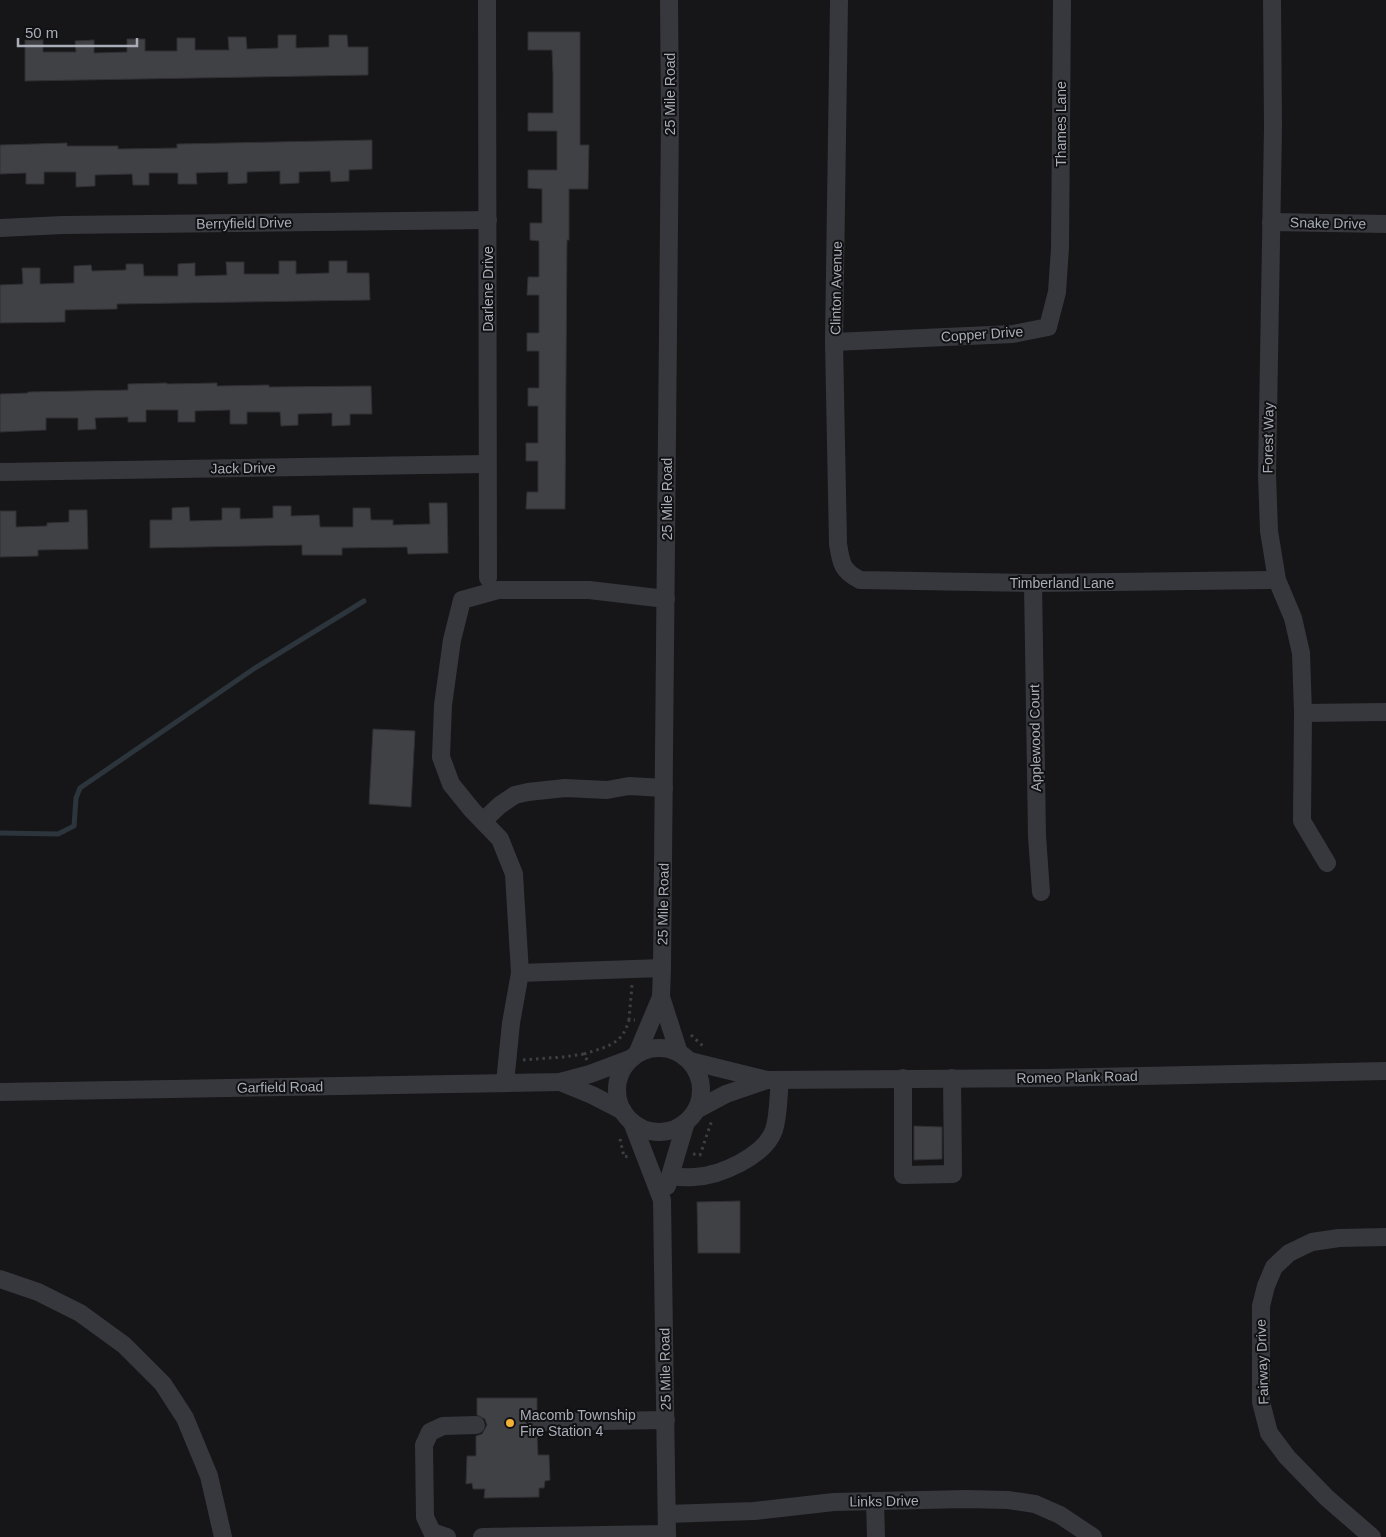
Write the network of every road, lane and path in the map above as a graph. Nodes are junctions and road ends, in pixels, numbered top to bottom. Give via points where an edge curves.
1 (487, 0) edge
2 (669, 0) edge
3 (839, 0) edge
4 (1062, 0) edge
5 (1272, 0) edge
6 (488, 220) junction
7 (1271, 222) junction
8 (1386, 224) edge
9 (0, 228) edge
10 (1060, 248) joint
11 (834, 342) junction
12 (487, 464) junction
13 (0, 472) edge
14 (848, 574) joint
15 (488, 578) dead end
16 (1277, 580) junction
17 (1032, 583) junction
18 (666, 599) junction
19 (1386, 712) edge
20 (1303, 713) junction
21 (664, 788) junction
22 (483, 821) junction
23 (1327, 864) dead end
24 (1041, 892) dead end
25 (662, 968) junction
26 (634, 969) junction
27 (520, 973) junction
28 (660, 997) junction
29 (629, 1020) junction
30 (637, 1021) dead end
31 (689, 1030) dead end
32 (709, 1048) dead end
33 (584, 1054) junction
34 (633, 1057) junction
35 (685, 1057) junction
36 (507, 1061) junction
37 (587, 1061) dead end
38 (1386, 1071) edge
39 (903, 1078) junction
40 (952, 1078) junction
41 (774, 1080) junction
42 (560, 1082) junction
43 (505, 1083) junction
44 (0, 1092) edge
45 (628, 1116) junction
46 (691, 1116) junction
47 (712, 1120) dead end
48 (619, 1135) dead end
49 (694, 1154) dead end
50 (632, 1156) dead end
51 (671, 1176) junction
52 (662, 1200) junction
53 (1386, 1237) edge
54 (0, 1279) edge
55 (666, 1420) junction
56 (537, 1422) dead end
57 (476, 1425) dead end
58 (875, 1501) junction
59 (667, 1514) junction
60 (667, 1535) edge
61 (223, 1537) edge
62 (447, 1537) edge
63 (482, 1537) edge
64 (876, 1537) edge
65 (1094, 1537) edge
66 (1372, 1537) edge

1 - 6 street, Darlene Drive
2 - 18 street, 25 Mile Road
3 - 11 street, Clinton Avenue
4 - 10 street, Thames Lane
5 - 7 street, Forest Way
6 - 9 street, Berryfield Drive
6 - 12 street, Darlene Drive
7 - 8 street, Snake Drive
7 - 16 street, Forest Way via 1267,474 1269,531
10 - 11 street, Copper Drive via 1058,292 1048,327 1012,334
11 - 14 street, Clinton Avenue via 838,544 840,562
12 - 13 street, Jack Drive
12 - 15 street, Darlene Drive
14 - 17 street, Timberland Lane via 860,580
16 - 17 street, Timberland Lane
16 - 20 street, Forest Way via 1293,618 1301,653
17 - 24 street, Applewood Court
18 - 21 street, 25 Mile Road
18 - 22 street via 589,590 498,590 462,600 452,640 443,705 441,757 451,784
19 - 20 street
20 - 23 street, Forest Way via 1302,821
21 - 22 street via 629,786 607,790 564,788 528,792 500,805
21 - 25 street, 25 Mile Road
22 - 27 street via 500,839 514,874
25 - 26 street
25 - 28 street, 25 Mile Road
26 - 27 street
26 - 29 path
27 - 36 street
28 - 34 street, 25 Mile Road
28 - 35 street, 25 Mile Road
29 - 30 path
29 - 33 path via 625,1033 618,1040
31 - 32 path via 700,1045
33 - 36 path
33 - 37 path
34 - 35 street via 654,1048 667,1048
34 - 42 street, Garfield Road
34 - 45 street via 622,1070 618,1083 618,1097
35 - 41 street, Romeo Plank Road
35 - 46 street via 697,1072 701,1085 700,1098
36 - 43 street
38 - 40 street, Romeo Plank Road
39 - 40 street, Romeo Plank Road
39 - 40 street via 903,1175 953,1174
39 - 41 street, Romeo Plank Road
41 - 46 street, Romeo Plank Road via 726,1094
41 - 51 street via 774,1130 764,1147 719,1171 696,1178
42 - 43 street, Garfield Road
42 - 45 street, Garfield Road via 592,1094
43 - 44 street, Garfield Road
45 - 46 street via 645,1129 660,1132 674,1129
45 - 52 street, 25 Mile Road
46 - 51 street, 25 Mile Road
47 - 49 path via 700,1156
48 - 50 path via 624,1157
51 - 52 street, 25 Mile Road
52 - 55 street, 25 Mile Road
53 - 66 street, Fairway Drive via 1312,1242 1289,1253 1274,1267 1261,1306 1261,1402 1269,1432 1287,1457 1327,1498
54 - 61 street via 38,1292 80,1313 124,1345 163,1384 185,1418 209,1476
55 - 56 street
55 - 59 street, 25 Mile Road
57 - 62 street via 443,1426 430,1432 424,1446 425,1517 432,1532
58 - 59 street, Links Drive
58 - 64 street
58 - 65 street, Links Drive via 1008,1500 1035,1504 1060,1515
59 - 60 street, 25 Mile Road
60 - 63 street

